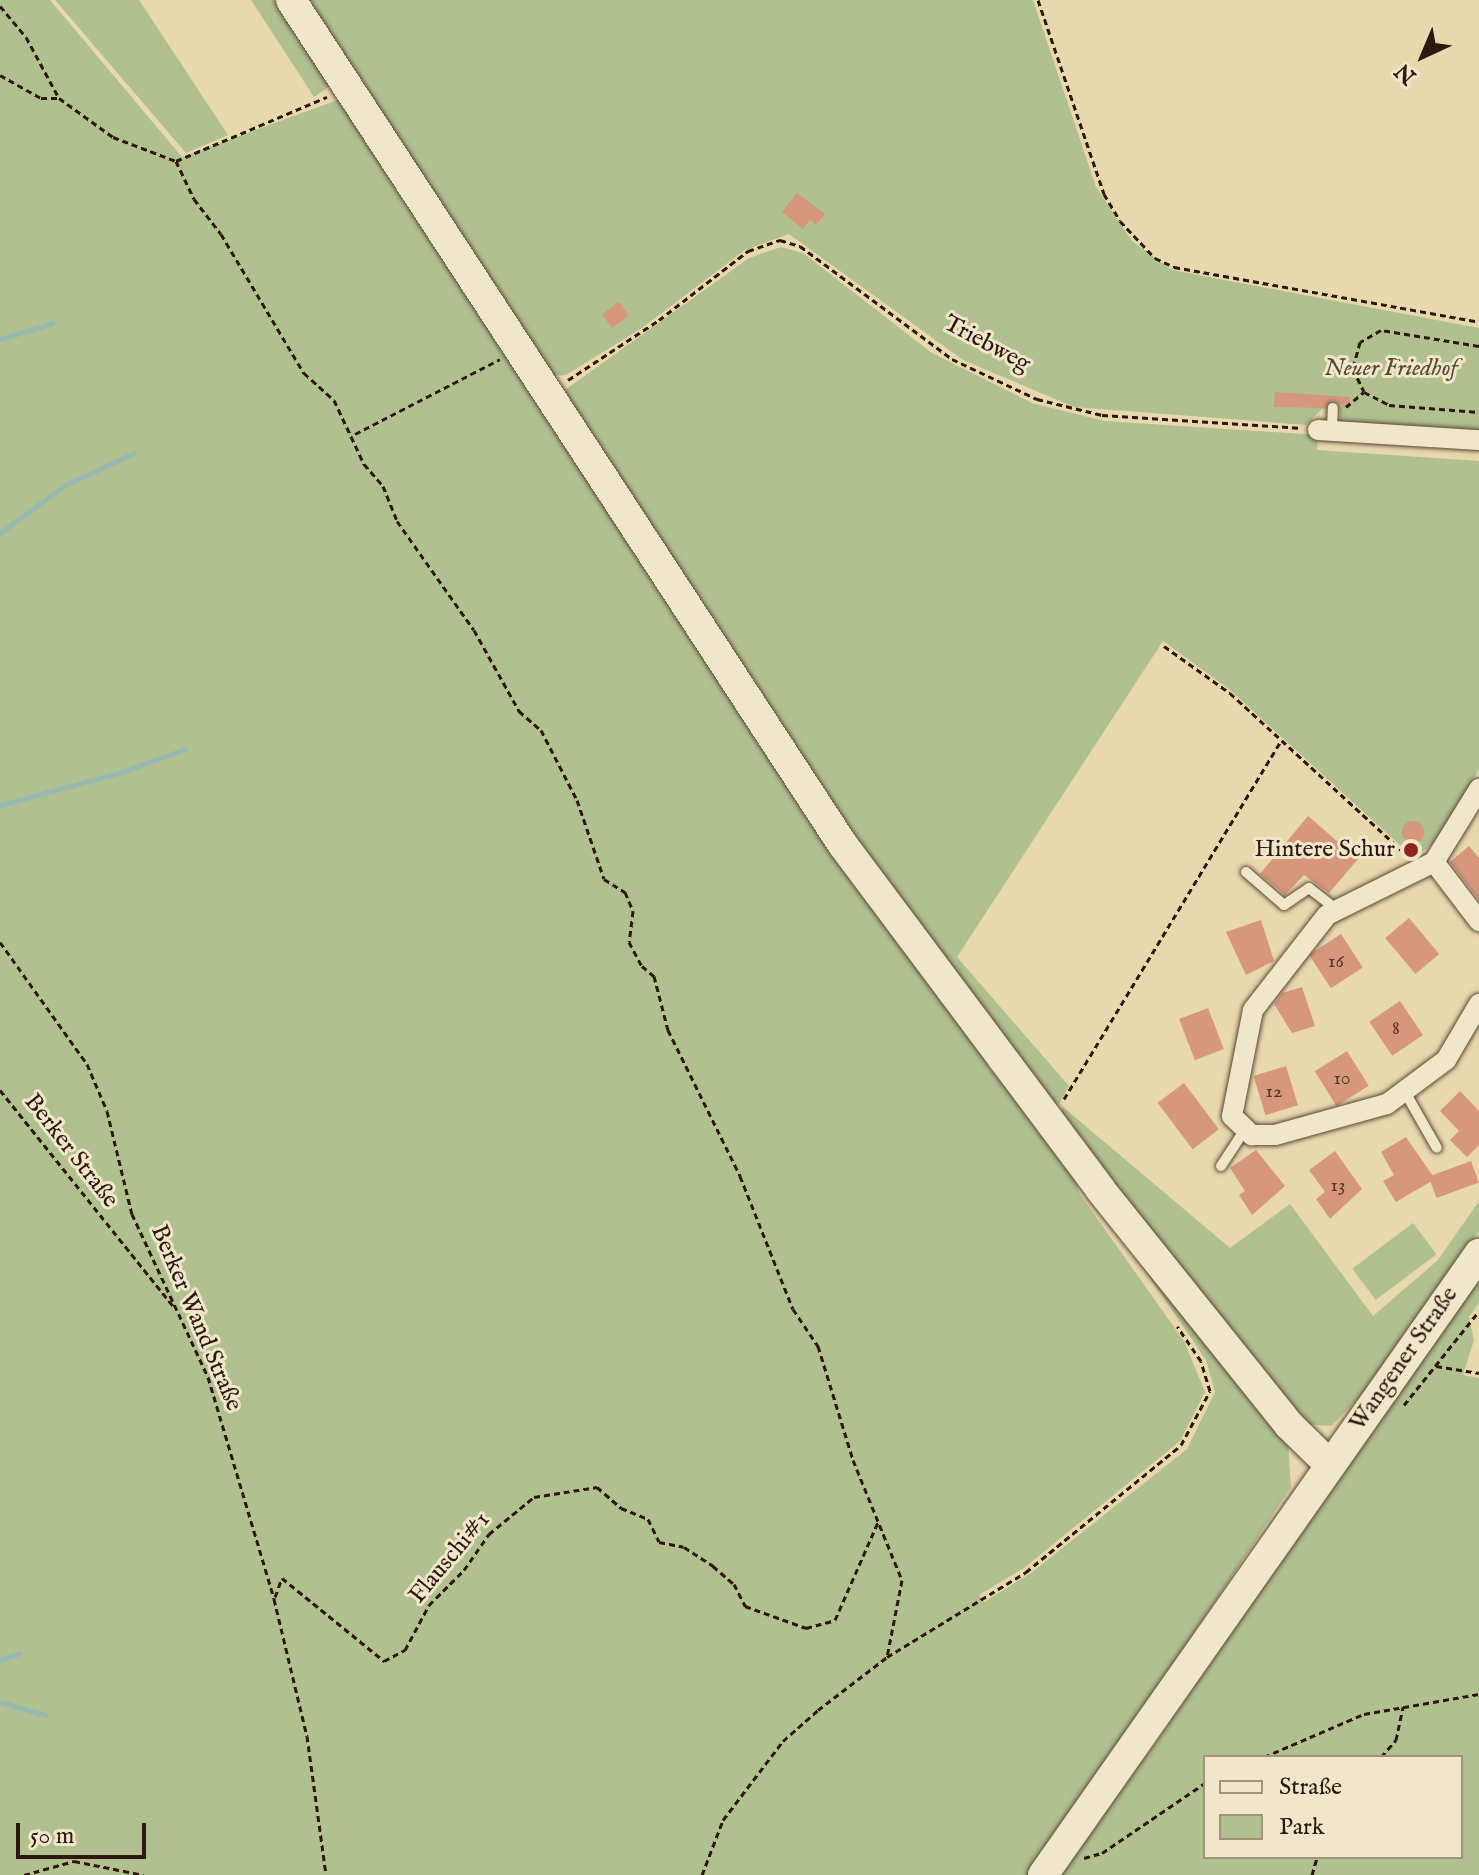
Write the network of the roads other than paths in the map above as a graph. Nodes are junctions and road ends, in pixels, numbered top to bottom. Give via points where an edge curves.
1 (291, 0) edge
2 (1329, 422) road end
3 (1479, 440) edge
4 (1479, 789) edge
5 (1426, 865) junction
6 (1246, 872) dead end
7 (1336, 909) junction
8 (1479, 921) edge
9 (1479, 1004) edge
10 (1405, 1092) junction
11 (1244, 1131) junction
12 (1437, 1148) dead end
13 (1221, 1166) dead end
14 (1479, 1254) edge
15 (1329, 1464) junction
16 (1046, 1871) edge

1 - 15 main road via 812,800 1051,1126 1289,1425
2 - 3 street
4 - 5 street
5 - 7 street
5 - 8 street
6 - 7 lane via 1284,905 1309,888
7 - 11 street via 1315,926 1253,1010 1231,1107
9 - 10 street via 1446,1060
10 - 11 street via 1387,1104 1294,1131 1261,1136
10 - 12 lane
11 - 13 lane
14 - 15 main road, Wangener Straße
15 - 16 main road, Wangener Straße

